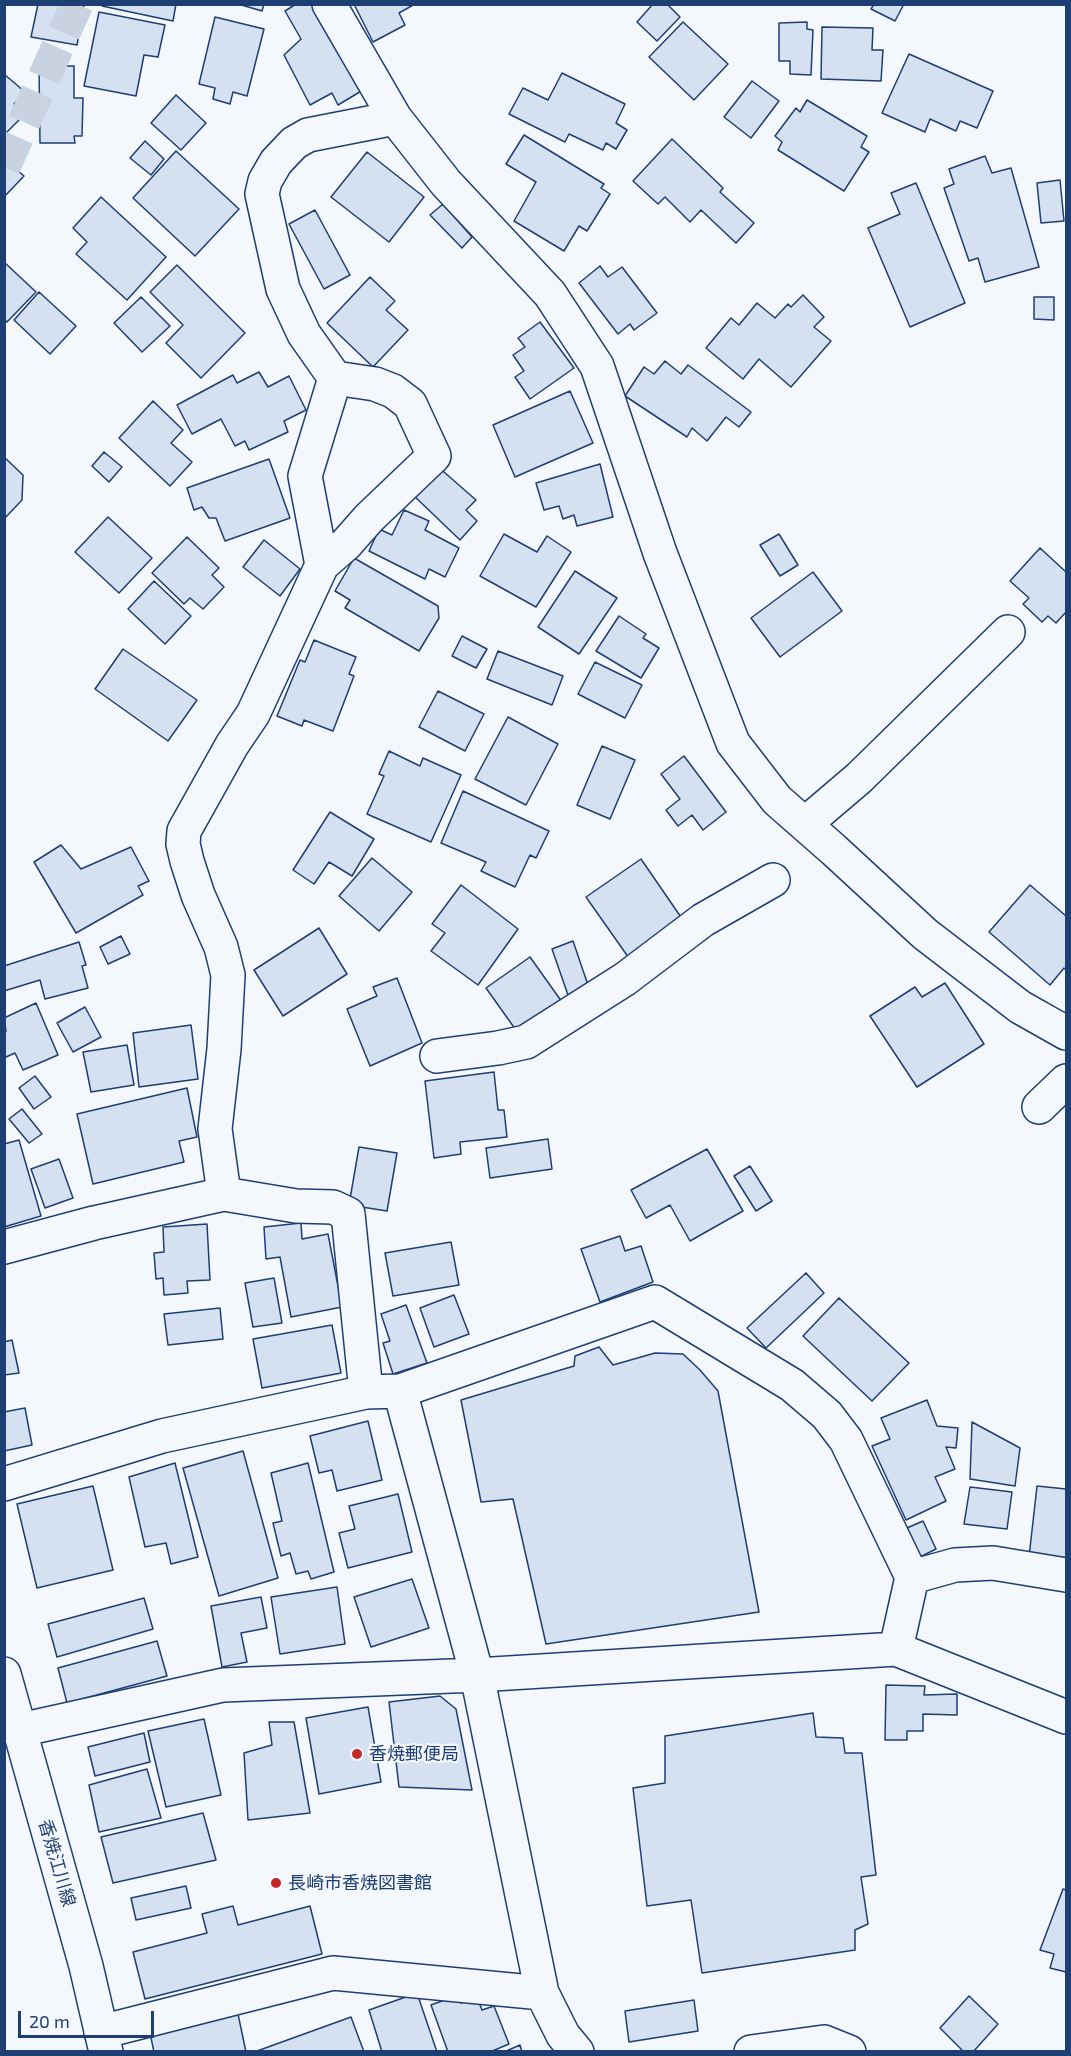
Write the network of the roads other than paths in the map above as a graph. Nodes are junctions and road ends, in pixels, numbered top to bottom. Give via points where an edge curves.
1 (329, 4) edge
2 (395, 118) junction
3 (335, 378) junction
4 (322, 565) junction
5 (1008, 632) dead end
6 (805, 824) junction
7 (773, 880) dead end
8 (1066, 1033) edge
9 (437, 1056) dead end
10 (1066, 1082) edge
11 (1039, 1107) dead end
12 (224, 1194) junction
13 (4, 1247) edge
14 (400, 1391) junction
15 (366, 1392) junction
16 (4, 1484) edge
17 (1066, 1575) edge
18 (912, 1577) junction
19 (896, 1649) junction
20 (4, 1674) edge
21 (477, 1675) junction
22 (1066, 1717) edge
23 (20, 1730) junction
24 (542, 1994) junction
25 (104, 2042) edge
26 (577, 2052) edge
27 (751, 2052) edge
28 (849, 2052) edge

1 - 2 street
2 - 3 street via 308,135 276,162 265,181 262,194 283,289 304,334
2 - 6 street via 446,183 550,294 597,366 660,553 733,743 777,800
3 - 4 street via 305,476
3 - 4 street via 375,384 410,404 434,456
4 - 12 street via 253,714 184,831 187,861 228,975 215,1129
5 - 6 street via 859,778
6 - 8 street via 925,934 1020,1007
7 - 9 street via 703,920 625,979 526,1042
10 - 11 street
12 - 13 street
12 - 15 street via 296,1206 333,1207 348,1214
14 - 15 street
14 - 18 street via 655,1302 792,1385 827,1414 846,1440
14 - 21 street
15 - 16 street via 162,1436
17 - 18 street via 993,1563 955,1565
18 - 19 street
19 - 21 street
19 - 22 street
20 - 23 street, 香焼江川線
21 - 23 street via 224,1685
21 - 24 street
23 - 25 street, 香焼江川線
24 - 25 street via 333,1972
24 - 26 street via 563,2035
27 - 28 street via 824,2042

